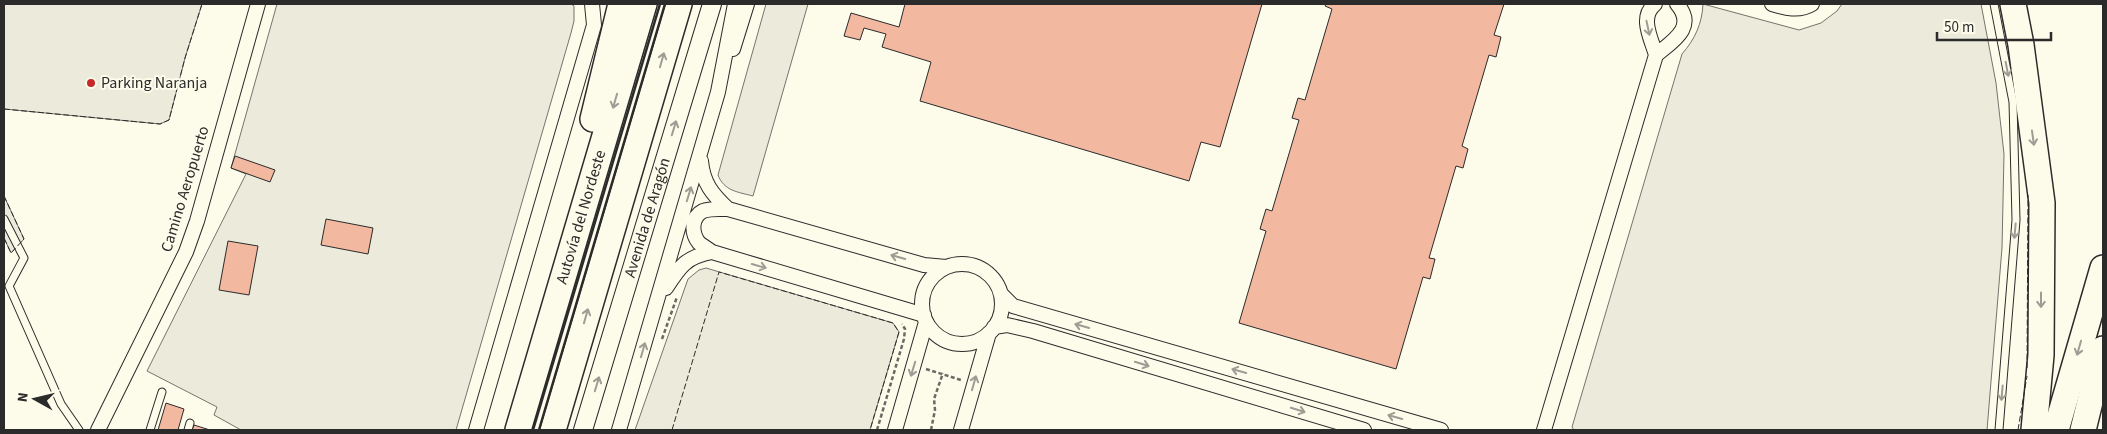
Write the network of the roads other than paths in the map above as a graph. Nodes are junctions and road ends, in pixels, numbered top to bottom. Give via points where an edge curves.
1 (258, 4) edge
2 (592, 4) edge
3 (621, 4) edge
4 (644, 4) edge
5 (679, 4) edge
6 (712, 4) edge
7 (735, 4) edge
8 (747, 4) edge
9 (1655, 4) edge
10 (1677, 4) edge
11 (1772, 4) edge
12 (1812, 4) edge
13 (1994, 4) edge
14 (2013, 4) edge
15 (1656, 55) junction
16 (718, 92) junction
17 (700, 157) junction
18 (728, 209) junction
19 (4, 219) edge
20 (712, 252) junction
21 (946, 267) junction
22 (2103, 268) edge
23 (6, 283) edge
24 (1000, 294) junction
25 (657, 301) junction
26 (925, 319) junction
27 (992, 330) junction
28 (2103, 349) edge
29 (2103, 382) edge
30 (162, 392) dead end
31 (520, 422) edge
32 (79, 430) edge
33 (98, 430) edge
34 (150, 430) edge
35 (476, 430) edge
36 (553, 430) edge
37 (583, 430) edge
38 (619, 430) edge
39 (895, 430) edge
40 (961, 430) edge
41 (1364, 430) edge
42 (1441, 430) edge
43 (1544, 430) edge
44 (1998, 430) edge
45 (2034, 430) edge
46 (2056, 430) edge
47 (2083, 430) edge
48 (2088, 430) edge

1 - 33 street, Camino Aeropuerto via 186,252
2 - 35 street via 594,25
3 - 31 highway
4 -> 31 highway, Autovía del Nordeste
36 -> 5 highway, Autovía del Nordeste
37 -> 6 street, Avenida de Aragón
7 - 16 street
8 - 16 street
9 -> 15 street via 1649,9 1646,22
10 - 15 street via 1685,20 1681,34
11 - 12 street via 1793,9
13 -> 44 lane via 2013,102 2016,220
14 -> 45 highway via 2042,204 2040,355
15 - 43 street
16 - 17 street
17 - 18 street via 702,176 711,194
25 -> 17 street
18 - 20 street via 703,211 693,223 694,235
21 -> 18 street via 924,265
19 - 23 lane via 24,258
20 - 25 street via 681,264
20 -> 26 street
21 - 24 street via 962,264 979,268 989,274
21 - 26 street via 934,275 926,287 922,301
22 -> 46 highway
23 - 32 lane via 61,404
24 - 27 street via 1000,311
42 -> 24 street via 1013,306
38 -> 25 street
26 - 27 street via 934,332 955,343 979,340
26 -> 39 street
40 -> 27 street
27 -> 41 street via 1007,325 1032,331
28 - 47 highway
29 - 48 highway
30 - 34 lane

